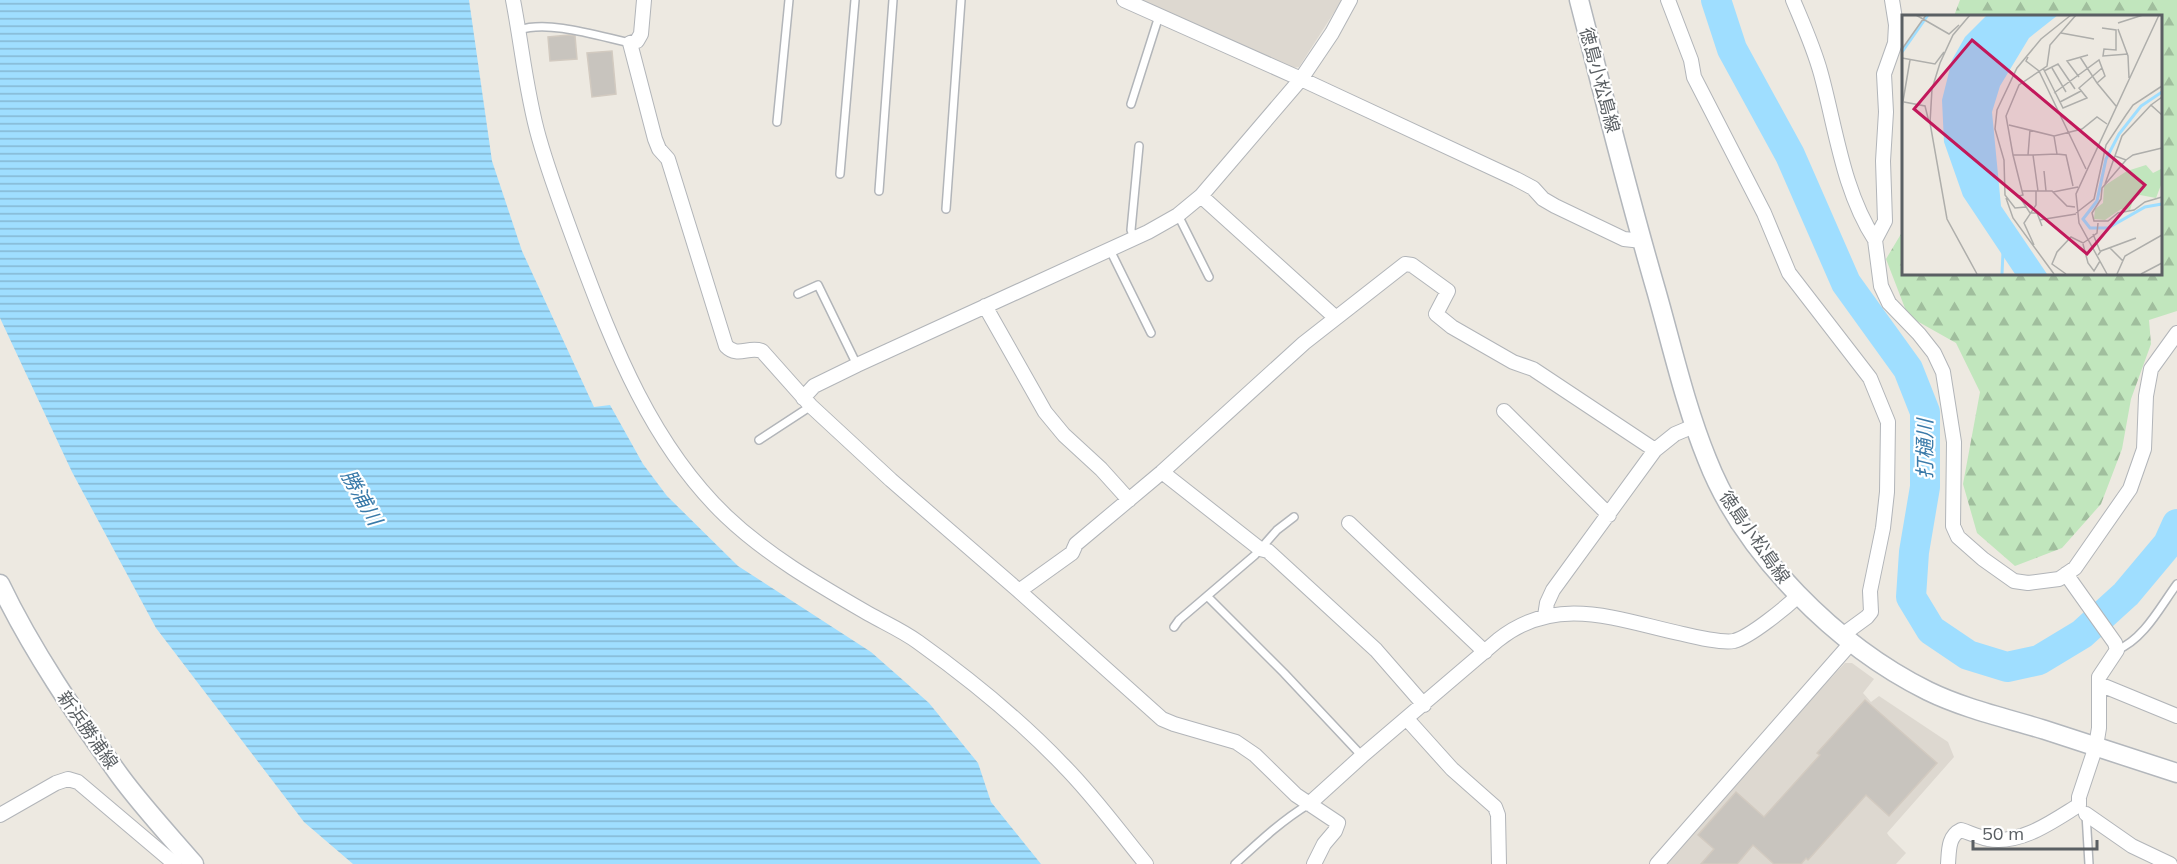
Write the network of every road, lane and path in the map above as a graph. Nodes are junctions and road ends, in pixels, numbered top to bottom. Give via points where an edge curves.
1 (513, 0) edge
2 (644, 0) edge
3 (789, 0) edge
4 (855, 0) edge
5 (893, 0) edge
6 (961, 0) edge
7 (1124, 0) edge
8 (1350, 0) edge
9 (1579, 0) edge
10 (1668, 0) edge
11 (1792, 0) edge
12 (1892, 0) edge
13 (1159, 16) junction
14 (519, 30) junction
15 (630, 43) junction
16 (1301, 79) junction
17 (1131, 104) dead end
18 (777, 122) dead end
19 (1139, 146) dead end
20 (840, 174) dead end
21 (879, 191) dead end
22 (1201, 196) junction
23 (946, 209) dead end
24 (1178, 215) junction
25 (1134, 238) junction
26 (1875, 240) junction
27 (1642, 241) junction
28 (1110, 250) junction
29 (1209, 277) dead end
30 (798, 294) dead end
31 (986, 306) junction
32 (1336, 318) junction
33 (1150, 333) dead end
34 (2177, 333) edge
35 (857, 365) junction
36 (807, 402) junction
37 (1504, 411) dead end
38 (1694, 426) junction
39 (759, 440) dead end
40 (1655, 450) junction
41 (1162, 472) junction
42 (1129, 500) junction
43 (1609, 515) junction
44 (1294, 517) dead end
45 (1349, 523) dead end
46 (1260, 549) junction
47 (2066, 573) junction
48 (0, 584) edge
49 (2177, 584) edge
50 (1019, 591) junction
51 (1207, 596) junction
52 (1798, 596) junction
53 (1545, 616) junction
54 (1173, 627) dead end
55 (1846, 639) junction
56 (2116, 646) junction
57 (1485, 652) junction
58 (2099, 684) junction
59 (1424, 705) junction
60 (2177, 716) edge
61 (1407, 719) junction
62 (2096, 746) junction
63 (1362, 756) junction
64 (2177, 773) edge
65 (1309, 804) junction
66 (2083, 809) junction
67 (0, 815) edge
68 (2167, 863) edge
69 (175, 864) edge
70 (194, 864) edge
71 (1146, 864) edge
72 (1235, 864) edge
73 (1314, 864) edge
74 (1499, 864) edge
75 (1657, 864) edge
76 (1948, 864) edge
77 (2089, 864) edge

1 - 14 street
2 - 15 street via 641,34
3 - 18 lane
4 - 20 lane
5 - 21 lane
6 - 23 lane
7 - 13 street
8 - 16 street
9 - 27 main road, 徳島小松島線
10 - 55 street via 1694,77 1764,213 1789,273 1870,378 1888,422 1887,492 1870,591 1871,612
11 - 26 street via 1820,72 1838,150 1863,221
12 - 26 street via 1895,43 1884,74 1885,221
13 - 16 street
13 - 17 lane
14 - 15 lane via 549,27
14 - 71 street via 539,137 596,299 642,403 699,486 726,516 799,573 916,641 977,687 1064,765
15 - 36 street via 655,140 668,159 726,346 738,353 755,348 762,351
16 - 22 street
16 - 27 street via 1525,183 1555,206 1624,239
19 - 25 lane via 1131,230
22 - 24 street
22 - 32 street
24 - 25 street
24 - 29 lane
25 - 28 street
26 - 47 street via 1881,286 1889,303 1929,346 1943,372 1954,442 1953,525 1958,537 2014,581 2059,579
27 - 38 main road, 徳島小松島線
28 - 31 street
28 - 33 lane
30 - 35 lane via 818,285
31 - 35 street
31 - 42 street via 1045,412
32 - 40 street via 1405,264 1412,265 1448,291 1436,314 1452,327 1533,369
32 - 41 street
34 - 47 street via 2151,369 2144,449 2130,489 2075,568
35 - 36 street via 814,386
36 - 39 lane
36 - 50 street
37 - 43 street
38 - 40 street via 1675,434
38 - 52 main road, 徳島小松島線 via 1721,491 1754,542
40 - 43 street
41 - 42 street
41 - 46 street
42 - 50 street via 1076,544 1072,553
43 - 53 street via 1553,590
44 - 46 lane
45 - 57 street
46 - 51 lane
46 - 59 street via 1268,551 1376,650
47 - 56 street
48 - 70 main road, 新浜勝浦線 via 68,701 121,777
49 - 56 lane via 2141,633 2125,647
50 - 65 street via 1162,719 1236,742
51 - 54 lane
51 - 63 lane
52 - 53 street via 1732,641 1585,613
52 - 55 main road, 徳島小松島線
53 - 57 street via 1515,627
55 - 62 main road, 徳島小松島線 via 1928,691
55 - 75 street
56 - 58 street
57 - 59 street
58 - 60 street
58 - 62 street
59 - 61 street
61 - 63 street
61 - 74 street via 1452,769 1495,807
62 - 64 main road, 徳島小松島線
62 - 66 street via 2079,797
63 - 65 street
65 - 72 lane via 1274,828
65 - 73 street via 1338,823
66 - 68 street via 2133,846
66 - 76 street via 2016,837 1989,839 1957,831 1951,839
66 - 77 lane
67 - 69 street via 68,779 78,782

